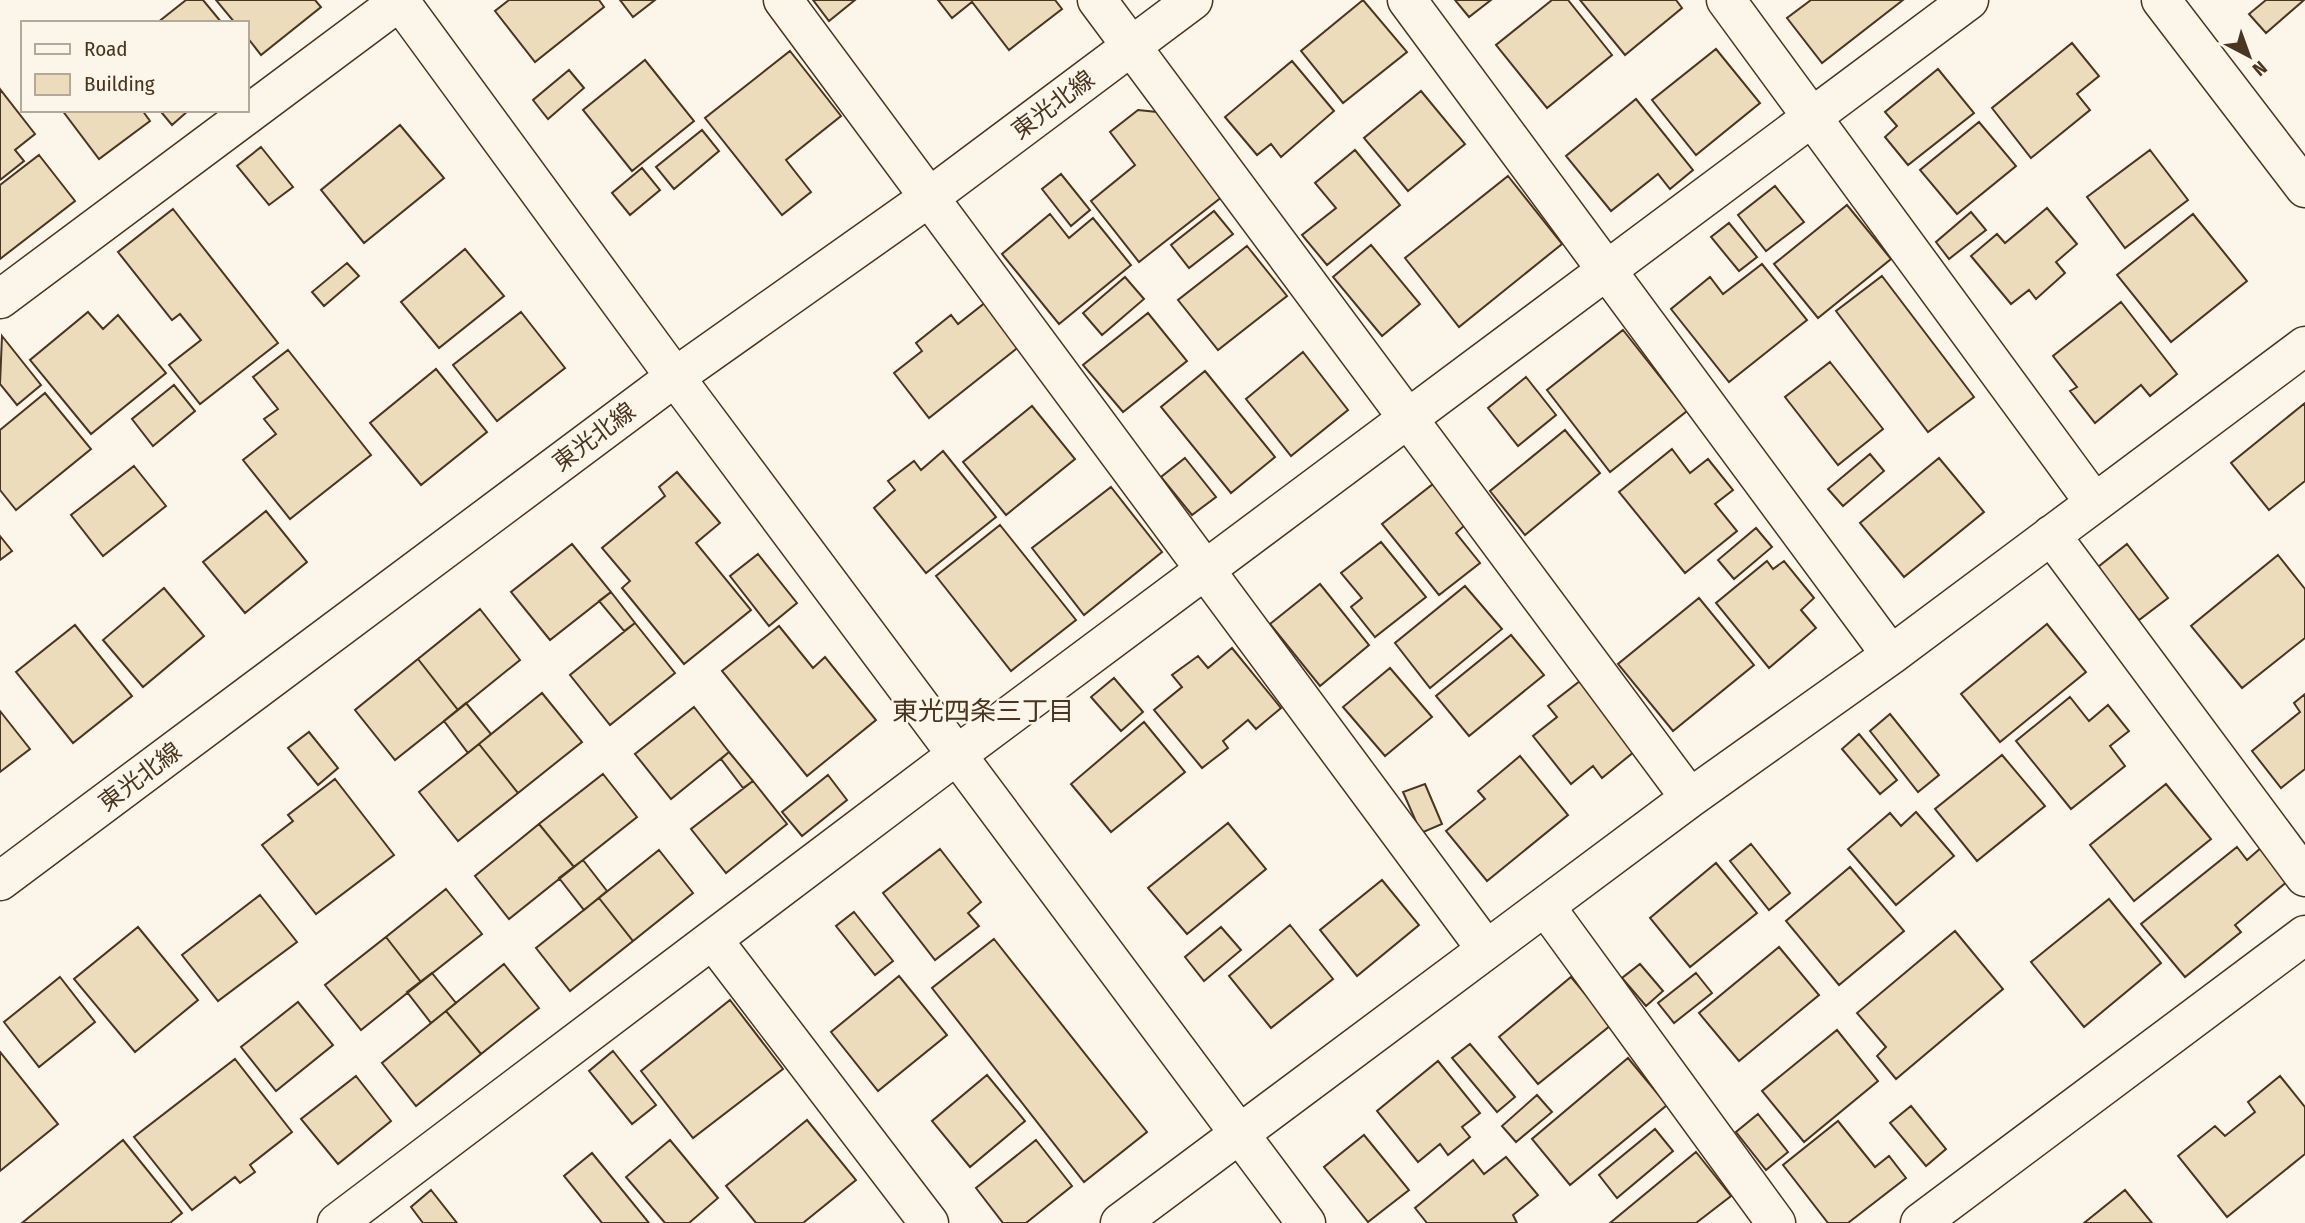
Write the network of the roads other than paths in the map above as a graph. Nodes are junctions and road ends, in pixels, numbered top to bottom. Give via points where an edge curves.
1 (400, 0) edge
2 (783, 0) edge
3 (1097, 0) edge
4 (1193, 0) edge
5 (1407, 0) edge
6 (1726, 0) edge
7 (1969, 0) edge
8 (2161, 0) edge
9 (1131, 46) junction
10 (1813, 116) junction
11 (2305, 188) edge
12 (931, 196) junction
13 (1608, 269) junction
14 (0, 299) edge
15 (2305, 346) edge
16 (675, 377) junction
17 (1408, 419) junction
18 (2094, 502) junction
19 (2051, 535) junction
20 (1207, 569) junction
21 (1891, 655) junction
22 (958, 754) junction
23 (1690, 798) junction
24 (2305, 877) edge
25 (0, 881) edge
26 (1545, 906) junction
27 (2305, 935) edge
28 (713, 940) junction
29 (1486, 950) junction
30 (1240, 1133) junction
31 (337, 1223) edge
32 (929, 1223) edge
33 (1120, 1223) edge
34 (1306, 1223) edge
35 (1776, 1223) edge
36 (1920, 1223) edge

1 - 14 street
1 - 16 street
2 - 12 street
3 - 9 street
4 - 9 street, 東光北線
5 - 13 street
6 - 10 street
7 - 10 street
8 - 11 street
9 - 12 street, 東光北線
9 - 17 street
10 - 13 street
10 - 18 street
12 - 16 street, 東光北線
12 - 20 street
13 - 17 street
13 - 21 street
15 - 18 street
16 - 22 street
16 - 25 street, 東光北線
17 - 20 street
17 - 23 street
18 - 19 street
19 - 21 street
19 - 24 street
20 - 22 street
20 - 29 street
21 - 23 street
22 - 28 street
22 - 30 street
23 - 26 street
26 - 29 street
26 - 35 street
27 - 36 street
28 - 31 street
28 - 32 street
29 - 30 street
30 - 33 street
30 - 34 street

